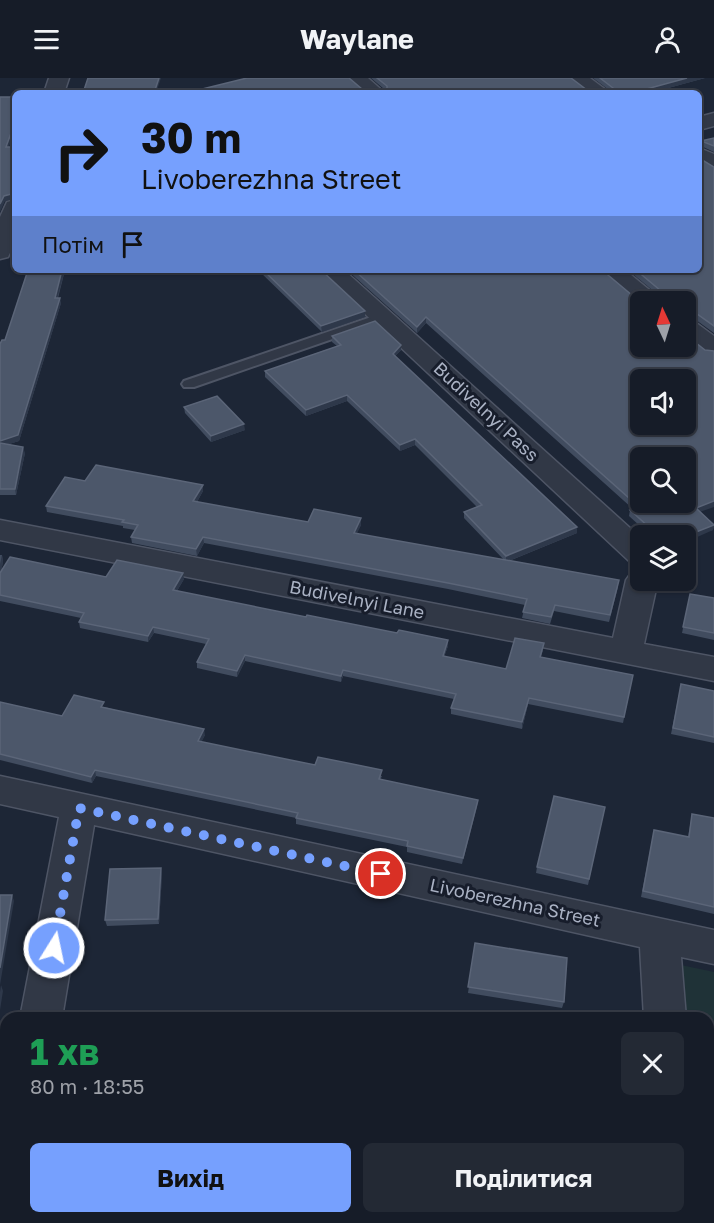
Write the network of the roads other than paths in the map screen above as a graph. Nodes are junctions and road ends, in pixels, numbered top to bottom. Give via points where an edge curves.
1 (356, 78) edge
2 (576, 78) edge
3 (371, 90) edge
4 (595, 90) edge
5 (12, 216) edge
6 (0, 252) edge
7 (333, 273) edge
8 (614, 273) edge
9 (638, 291) edge
10 (384, 317) junction
11 (696, 334) edge
12 (714, 348) edge
13 (189, 384) dead end
14 (0, 530) edge
15 (630, 545) edge
16 (640, 591) edge
17 (626, 652) junction
18 (714, 669) edge
19 (0, 790) edge
20 (79, 808) junction
21 (659, 935) junction
22 (714, 947) edge
23 (43, 1012) edge
24 (665, 1012) edge

1 - 3 street
2 - 4 street
5 - 6 street
7 - 10 street, Budivelnyi Pass
8 - 9 street
10 - 13 lane
10 - 15 street, Budivelnyi Pass
11 - 12 street
14 - 17 street, Budivelnyi Lane
16 - 17 street
17 - 18 street, Budivelnyi Lane
19 - 20 street, Livoberezhna Street
20 - 21 street, Livoberezhna Street
20 - 23 street
21 - 22 street, Livoberezhna Street
21 - 24 street

